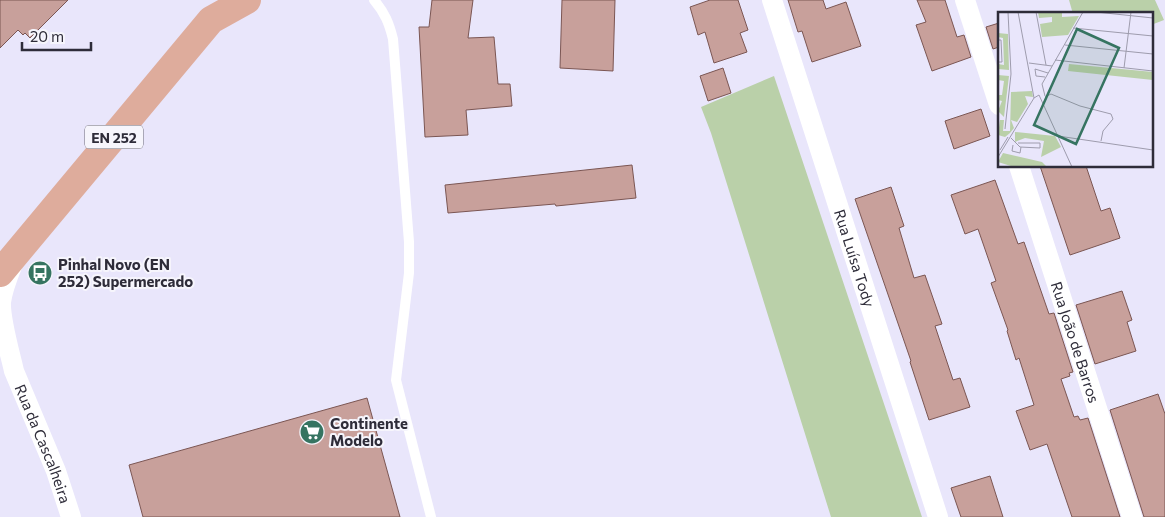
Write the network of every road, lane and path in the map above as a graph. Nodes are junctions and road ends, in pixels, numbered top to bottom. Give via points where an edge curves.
1 (247, 0) edge
2 (374, 0) edge
3 (772, 0) edge
4 (965, 0) edge
5 (214, 10) edge
6 (998, 102) edge
7 (1019, 168) edge
8 (8, 264) edge
9 (0, 352) edge
10 (14, 371) junction
11 (71, 517) edge
12 (430, 517) edge
13 (938, 517) edge
14 (1132, 517) edge

1 - 5 main road, EN 252
2 - 12 lane via 383,10 393,39 409,242 409,273 396,380
3 - 13 street, Rua Luísa Tody
4 - 6 street
5 - 8 main road, EN 252
7 - 14 street, Rua João de Barros
8 - 10 street, Rua da Cascalheira via 1,304
9 - 10 street, Rua da Cascalheira
10 - 11 street, Rua da Cascalheira via 56,471

